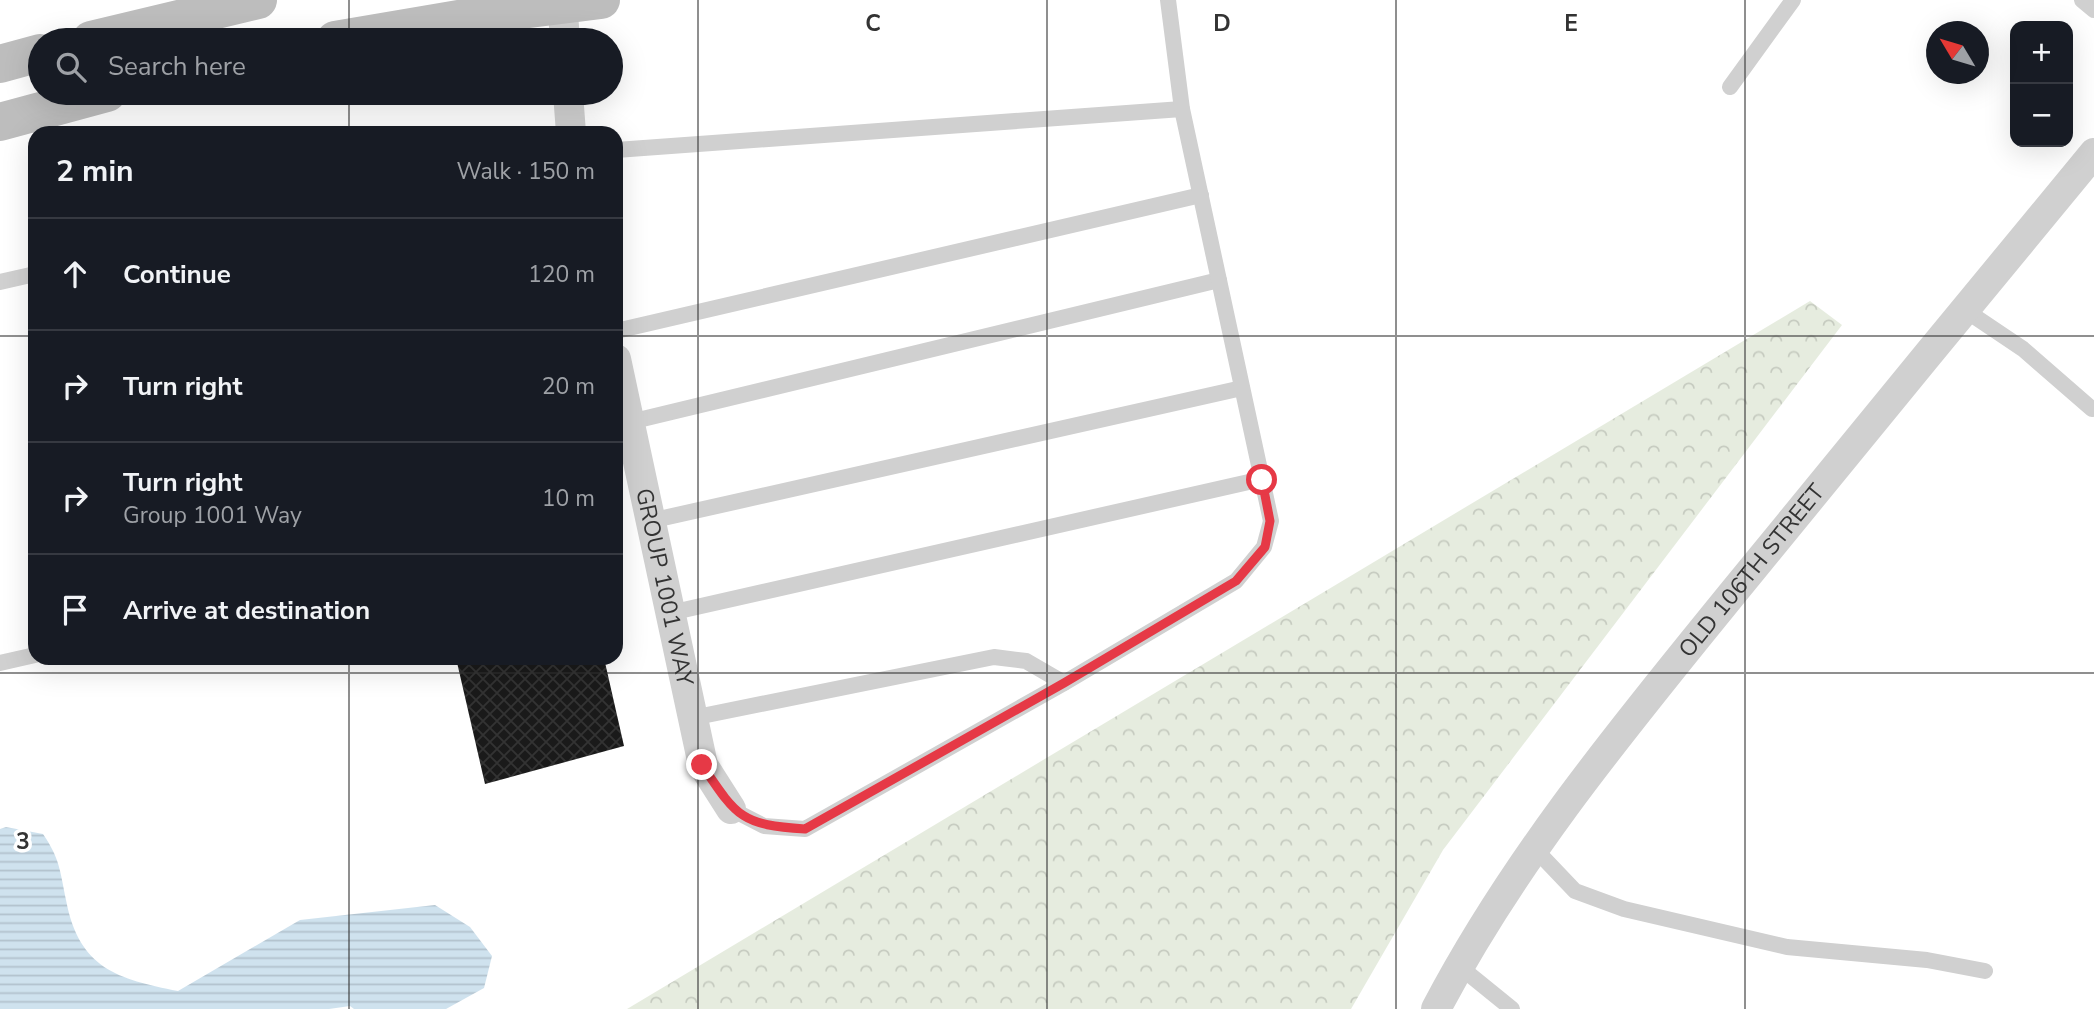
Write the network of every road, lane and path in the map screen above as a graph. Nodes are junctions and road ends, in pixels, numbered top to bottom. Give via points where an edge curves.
1 (258, 0) edge
2 (601, 0) edge
3 (1168, 0) edge
4 (1793, 0) edge
5 (2082, 0) edge
6 (2094, 10) edge
7 (563, 15) edge
8 (141, 28) edge
9 (444, 28) edge
10 (28, 56) edge
11 (0, 64) edge
12 (1730, 87) dead end
13 (63, 105) edge
14 (569, 105) edge
15 (1182, 109) junction
16 (0, 122) edge
17 (570, 126) edge
18 (623, 149) edge
19 (2094, 153) edge
20 (1201, 195) junction
21 (28, 276) edge
22 (1219, 280) junction
23 (0, 282) edge
24 (1965, 310) junction
25 (623, 329) edge
26 (1242, 388) junction
27 (623, 390) edge
28 (2092, 409) edge
29 (630, 422) junction
30 (1262, 480) junction
31 (650, 521) junction
32 (670, 613) junction
33 (28, 657) edge
34 (0, 663) edge
35 (1064, 683) junction
36 (692, 718) junction
37 (731, 808) joint
38 (1534, 848) junction
39 (1460, 966) junction
40 (1985, 971) dead end
41 (1436, 1009) edge
42 (1512, 1009) edge

1 - 8 street
2 - 7 street
3 - 15 lane
4 - 12 lane
5 - 6 lane
7 - 9 street
10 - 11 street
13 - 16 street
14 - 17 street
15 - 18 lane
15 - 20 lane
19 - 24 street, OLD 106TH STREET
20 - 22 lane
20 - 25 lane
21 - 23 lane
22 - 26 lane
22 - 29 lane
24 - 28 lane via 2023,349
24 - 38 street, OLD 106TH STREET via 1667,674
26 - 30 lane
26 - 31 lane
27 - 29 street, GROUP 1001 WAY
29 - 31 street, GROUP 1001 WAY
30 - 32 lane
30 - 35 lane via 1270,521 1265,547 1236,581
31 - 32 street, GROUP 1001 WAY
32 - 36 street, GROUP 1001 WAY
33 - 34 lane
35 - 36 lane via 1026,661 993,656
35 - 37 lane via 805,829 764,826
36 - 37 street, GROUP 1001 WAY via 702,765
38 - 39 street, OLD 106TH STREET
38 - 40 lane via 1574,891 1624,909 1787,947 1927,960
39 - 41 street, OLD 106TH STREET
39 - 42 lane

